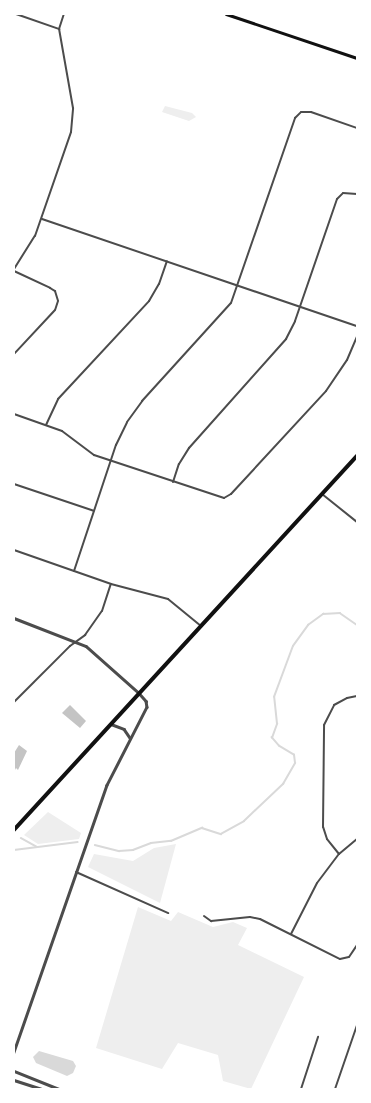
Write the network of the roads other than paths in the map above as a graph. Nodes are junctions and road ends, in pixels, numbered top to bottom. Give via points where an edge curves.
1 (16, 14) edge
2 (64, 14) edge
3 (226, 14) edge
4 (59, 29) junction
5 (357, 58) edge
6 (357, 128) edge
7 (357, 194) edge
8 (42, 219) junction
9 (167, 261) junction
10 (14, 270) edge
11 (238, 286) junction
12 (300, 306) junction
13 (357, 326) edge
14 (357, 336) edge
15 (14, 354) edge
16 (14, 414) edge
17 (46, 425) junction
18 (357, 456) edge
19 (111, 461) junction
20 (173, 482) junction
21 (14, 484) edge
22 (322, 494) junction
23 (94, 511) junction
24 (357, 522) edge
25 (14, 550) edge
26 (74, 571) junction
27 (111, 584) junction
28 (14, 618) edge
29 (201, 626) junction
30 (76, 641) junction
31 (139, 694) junction
32 (357, 696) edge
33 (14, 702) edge
34 (111, 724) junction
35 (130, 738) junction
36 (14, 830) edge
37 (357, 839) edge
38 (339, 854) junction
39 (76, 872) junction
40 (168, 913) dead end
41 (204, 916) dead end
42 (291, 934) junction
43 (357, 945) edge
44 (357, 1025) edge
45 (318, 1037) dead end
46 (14, 1052) edge
47 (14, 1071) edge
48 (14, 1080) edge
49 (40, 1089) edge
50 (59, 1089) edge
51 (301, 1089) edge
52 (335, 1089) edge

1 - 4 street
2 - 4 street
3 - 5 main road
4 - 8 street via 72,97 73,124
6 - 11 street via 311,112 298,115
7 - 12 street via 343,193 337,199
8 - 9 street
8 - 10 street via 30,248
9 - 11 street
9 - 17 street via 159,284 149,301 58,399
10 - 15 street via 55,291 58,301 55,310
11 - 12 street
11 - 19 street via 225,312 134,410
12 - 13 street
12 - 20 street via 291,330 280,348 189,448 179,464
14 - 20 street via 347,360 326,391 231,494 224,498
16 - 17 street
17 - 19 street via 62,431 87,451
18 - 22 main road
19 - 20 street
19 - 23 street
21 - 23 street
22 - 24 street
22 - 29 main road
23 - 26 street
25 - 26 street
26 - 27 street
27 - 29 street via 168,599
27 - 30 street via 98,618 85,635
28 - 30 street
29 - 31 main road
30 - 31 street via 94,652
30 - 33 street
31 - 34 main road
31 - 35 street via 146,701 147,707
32 - 38 street via 334,705 324,725 323,827 330,844
34 - 35 street via 124,729
34 - 36 main road
35 - 39 street via 107,785
37 - 38 street
38 - 42 street via 316,883
39 - 40 street
39 - 46 street
41 - 42 street via 211,921 250,917 260,919
42 - 43 street via 340,958 349,957
44 - 52 street
45 - 51 street
47 - 50 street
48 - 49 street

